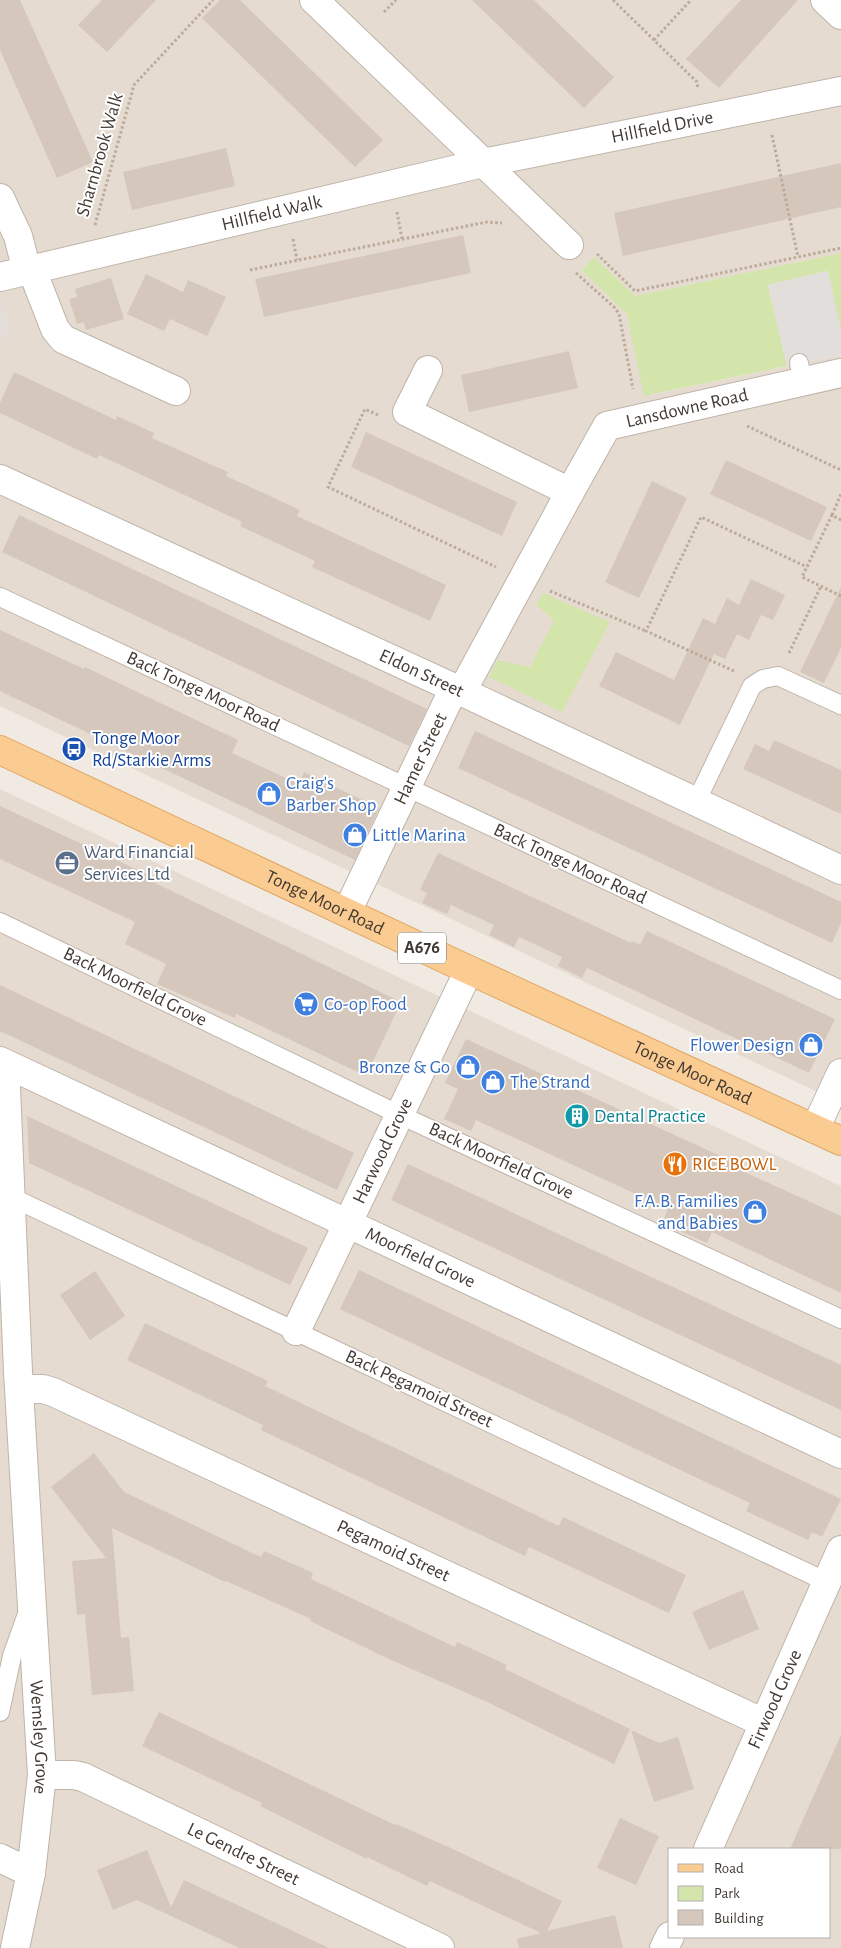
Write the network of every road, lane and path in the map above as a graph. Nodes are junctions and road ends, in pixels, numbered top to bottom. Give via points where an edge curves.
1 (213, 0) edge
2 (314, 0) edge
3 (396, 0) edge
4 (613, 0) edge
5 (691, 0) edge
6 (825, 0) edge
7 (384, 12) dead end
8 (841, 16) edge
9 (654, 40) junction
10 (841, 91) edge
11 (767, 106) junction
12 (704, 119) junction
13 (483, 163) junction
14 (0, 198) edge
15 (506, 224) dead end
16 (569, 245) junction
17 (841, 248) edge
18 (798, 257) junction
19 (73, 260) junction
20 (29, 270) junction
21 (250, 270) dead end
22 (0, 277) edge
23 (428, 370) dead end
24 (841, 374) edge
25 (176, 392) dead end
26 (730, 399) junction
27 (407, 412) junction
28 (638, 419) junction
29 (841, 470) edge
30 (2, 487) edge
31 (570, 492) junction
32 (841, 494) edge
33 (832, 515) junction
34 (841, 520) edge
35 (807, 566) junction
36 (523, 579) junction
37 (821, 586) junction
38 (841, 596) edge
39 (0, 597) edge
40 (646, 631) junction
41 (778, 676) junction
42 (759, 682) junction
43 (458, 690) junction
44 (841, 705) edge
45 (0, 750) edge
46 (406, 787) junction
47 (696, 802) junction
48 (841, 870) edge
49 (347, 912) junction
50 (0, 922) edge
51 (469, 970) junction
52 (841, 990) edge
53 (3, 1062) edge
54 (841, 1073) edge
55 (400, 1115) junction
56 (815, 1128) junction
57 (841, 1141) edge
58 (11, 1197) junction
59 (348, 1223) junction
60 (841, 1319) edge
61 (296, 1331) junction
62 (13, 1378) edge
63 (841, 1454) edge
64 (841, 1550) edge
65 (827, 1582) junction
66 (32, 1601) junction
67 (0, 1712) edge
68 (764, 1723) junction
69 (42, 1775) junction
70 (708, 1848) edge
71 (0, 1858) edge
72 (31, 1873) junction
73 (15, 1948) edge
74 (440, 1948) edge

1 - 19 path, Sharnbrook Walk via 134,85
2 - 13 street
3 - 7 path
4 - 9 path
5 - 9 path
6 - 8 street
9 - 12 path via 697,82
10 - 11 street, Hillfield Drive
11 - 12 street, Hillfield Drive
11 - 18 path
12 - 13 street, Hillfield Drive
13 - 16 street
13 - 19 street, Hillfield Walk
14 - 20 street
15 - 21 path via 487,222
16 - 18 path via 591,248 636,291
16 - 28 path via 571,269 619,314
17 - 18 path
19 - 20 street, Hillfield Walk
20 - 22 street, Hillfield Walk
20 - 25 street via 55,329 63,339
23 - 27 street
24 - 26 street, Lansdowne Road via 801,373
26 - 28 street, Lansdowne Road
26 - 29 path via 734,420
27 - 31 street
27 - 36 path via 400,426 365,409 328,487
28 - 31 street, Lansdowne Road via 607,426
30 - 43 street, Eldon Street
31 - 36 street, Lansdowne Road
32 - 33 path
33 - 34 path
33 - 35 path
35 - 37 path via 802,577
35 - 40 path via 702,517
36 - 40 path
36 - 43 street, Lansdowne Road
37 - 38 path
37 - 41 path
39 - 46 lane, Back Tonge Moor Road
40 - 42 path
41 - 42 lane via 763,678
41 - 44 lane
42 - 47 lane via 752,686
43 - 46 street, Hamer Street
43 - 47 street, Eldon Street
45 - 49 main road, Tonge Moor Road / A676
46 - 49 street, Hamer Street
46 - 52 lane, Back Tonge Moor Road
47 - 48 street, Eldon Street
49 - 51 main road, Tonge Moor Road / A676
50 - 55 lane, Back Moorfield Grove
51 - 55 street, Harwood Grove
51 - 56 main road, Tonge Moor Road / A676
53 - 58 street, Wemsley Grove
53 - 59 street, Moorfield Grove
54 - 56 street
55 - 59 street, Harwood Grove
55 - 60 lane, Back Moorfield Grove
56 - 57 main road, Tonge Moor Road / A676
58 - 61 lane, Back Pegamoid Street
58 - 62 street, Wemsley Grove
59 - 61 street, Harwood Grove
59 - 63 street, Moorfield Grove
61 - 65 lane, Back Pegamoid Street
62 - 66 street, Wemsley Grove
62 - 68 street, Pegamoid Street via 54,1392
64 - 65 street, Firwood Grove
65 - 68 street, Firwood Grove
66 - 67 lane, Wemsley Grove via 12,1656
66 - 69 street, Wemsley Grove
68 - 70 street, Firwood Grove
69 - 72 street, Wemsley Grove
69 - 74 street, Le Gendre Street via 83,1778
71 - 72 street
72 - 73 street, Wemsley Grove

